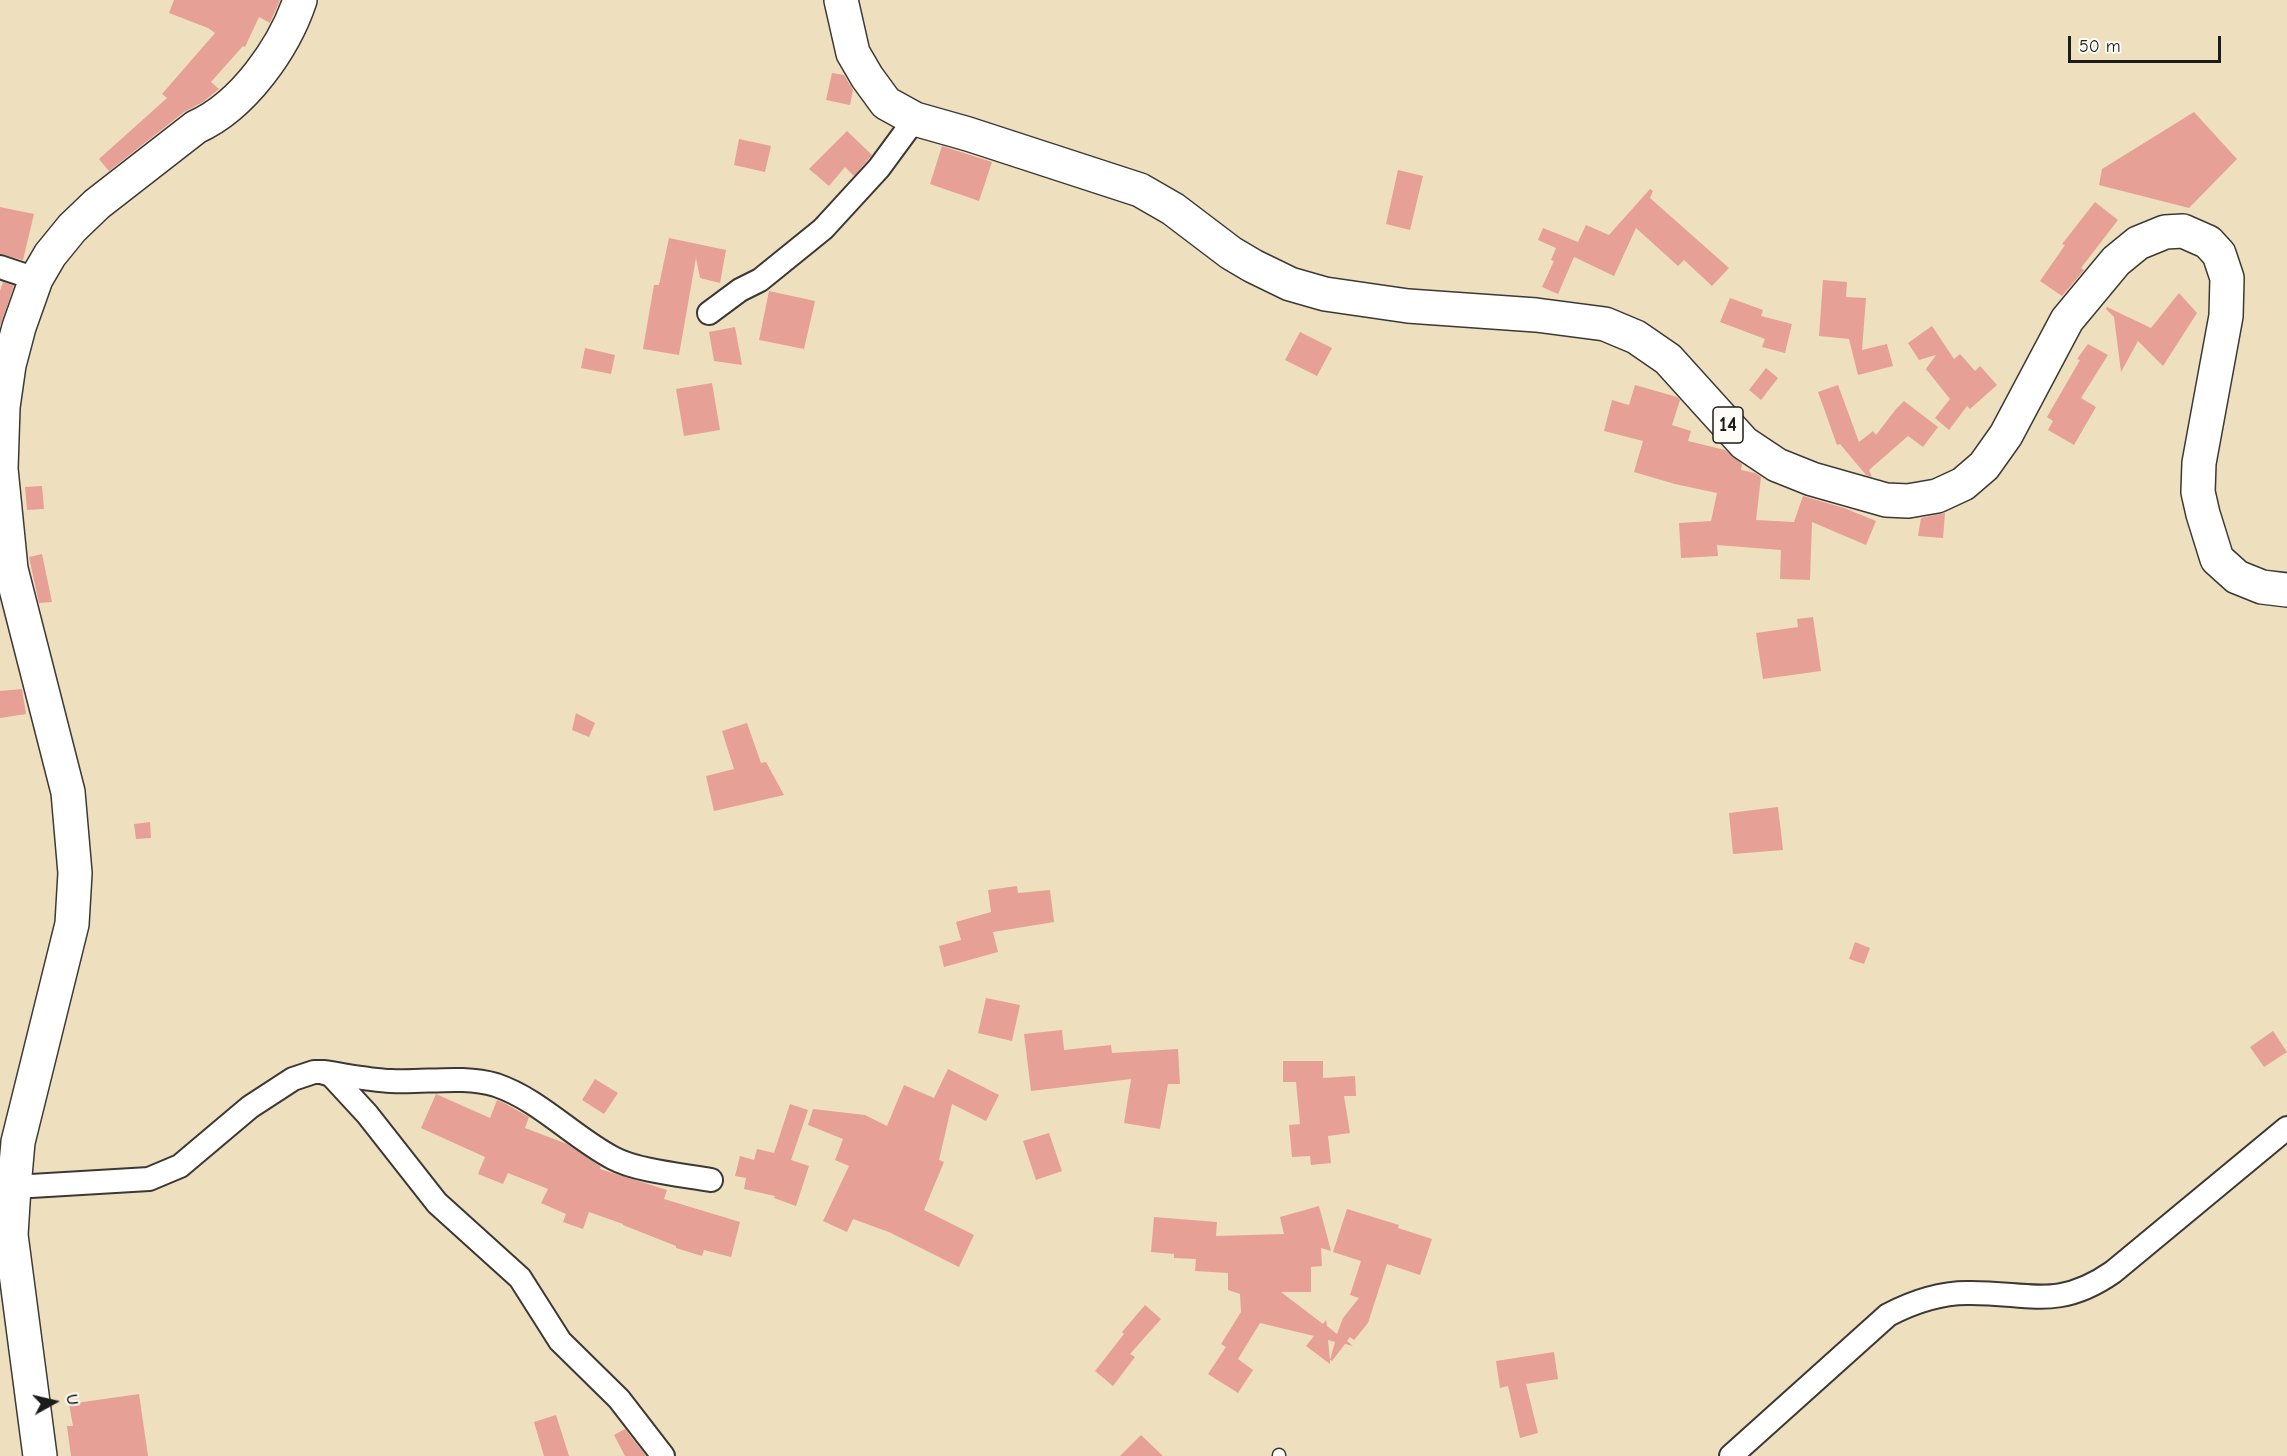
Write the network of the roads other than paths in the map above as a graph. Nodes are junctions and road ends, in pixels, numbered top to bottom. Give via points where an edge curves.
1 (300, 0) edge
2 (842, 0) edge
3 (915, 119) junction
4 (0, 267) edge
5 (36, 279) junction
6 (709, 312) dead end
7 (2287, 590) edge
8 (321, 1071) junction
9 (2287, 1128) edge
10 (711, 1180) dead end
11 (14, 1187) junction
12 (40, 1456) edge
13 (663, 1456) edge
14 (1731, 1456) edge

1 - 5 main road via 283,42 249,85 212,120 196,127 97,204 50,255
2 - 3 main road, 14 via 853,53 867,77 886,103
3 - 6 street via 879,168 824,229 760,280
3 - 7 main road, 14 via 1140,190 1173,209 1231,253 1290,284 1325,294 1408,306 1605,324 1636,337 1668,359 1744,442 1777,465 1886,500 1937,496 1963,484 1984,466 2006,435 2067,320 2116,261 2138,243 2165,232 2183,231 2208,242 2219,254 2228,278 2226,316 2199,463 2198,492 2203,514 2217,559 2237,577 2262,587
4 - 5 street
5 - 11 main road via 9,365 1,469 11,569 68,792 75,873 72,924 18,1142
8 - 10 street via 390,1081 493,1084 527,1100 614,1159
8 - 11 street via 293,1079 264,1097 167,1173 149,1179
8 - 13 street via 331,1075 367,1114 437,1203 520,1278 560,1341 619,1399
9 - 14 street via 2093,1286 2050,1297 1936,1295 1888,1315
11 - 12 main road via 11,1235

